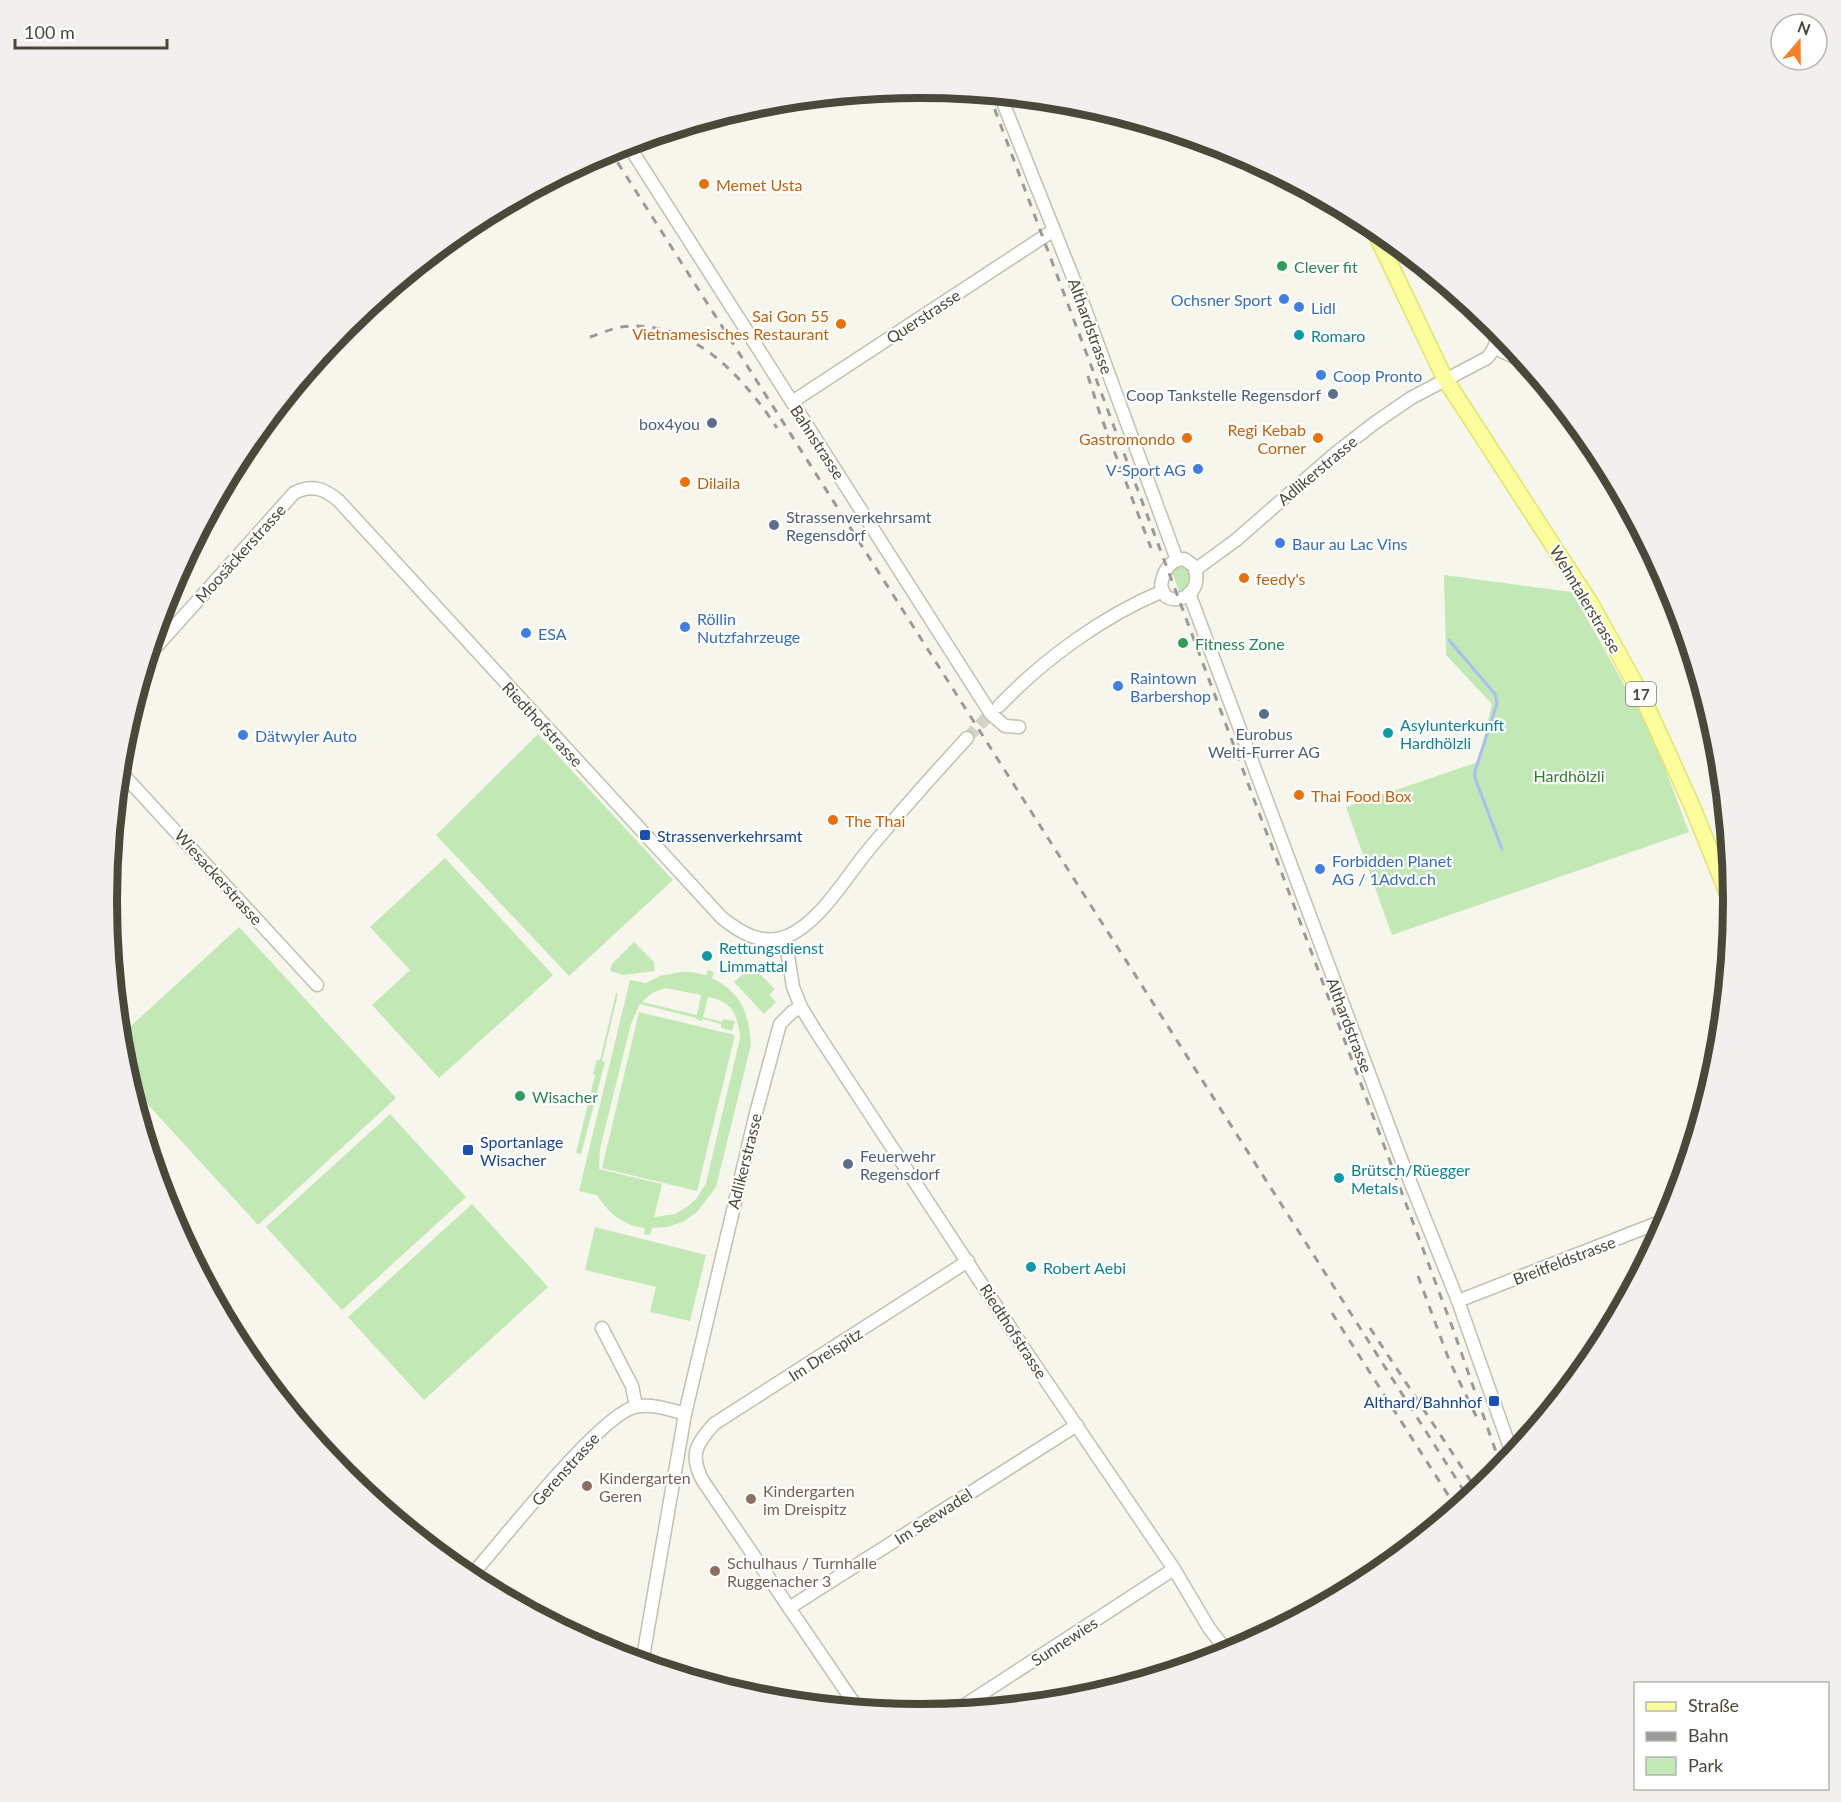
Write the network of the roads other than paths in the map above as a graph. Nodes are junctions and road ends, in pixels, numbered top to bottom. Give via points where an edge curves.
1 (1003, 102) edge
2 (632, 151) edge
3 (1054, 230) junction
4 (1380, 242) edge
5 (1496, 341) edge
6 (1495, 348) junction
7 (1510, 355) edge
8 (1445, 379) junction
9 (792, 402) junction
10 (313, 488) joint
11 (1177, 560) junction
12 (1196, 570) junction
13 (1163, 591) junction
14 (1189, 593) junction
15 (160, 642) edge
16 (999, 706) tunnel mouth
17 (1018, 727) dead end
18 (967, 738) tunnel mouth
19 (127, 778) edge
20 (1723, 885) edge
21 (785, 937) junction
22 (317, 985) dead end
23 (801, 1006) junction
24 (1656, 1224) edge
25 (968, 1261) junction
26 (1458, 1301) junction
27 (602, 1328) dead end
28 (636, 1406) junction
29 (686, 1414) junction
30 (1077, 1425) junction
31 (1510, 1447) edge
32 (1174, 1569) junction
33 (477, 1571) edge
34 (789, 1608) junction
35 (1222, 1645) edge
36 (643, 1655) edge
37 (853, 1702) edge
38 (968, 1703) edge

1 - 3 street, Althardstrasse
2 - 9 street, Bahnstrasse
3 - 9 street, Querstrasse
3 - 11 street, Althardstrasse
4 - 8 main road, 17
5 - 6 street
6 - 7 street
6 - 8 street via 1487,358
8 - 12 street, Adlikerstrasse via 1376,422
8 - 20 main road, Wehntalerstrasse / 17 via 1568,568 1623,661 1660,734
9 - 17 street, Bahnstrasse via 991,714 1005,726
10 - 15 street, Moosäckerstrasse via 294,493
10 - 21 street, Riedthofstrasse via 339,501 722,918 756,938
11 - 12 street via 1190,561
11 - 13 street via 1164,575
12 - 14 street
13 - 14 street via 1177,601
13 - 16 street via 1069,646
14 - 26 street, Althardstrasse
18 - 21 street via 814,916
19 - 22 street, Wiesackerstrasse
21 - 23 street via 793,987
23 - 25 street, Riedthofstrasse
23 - 29 street, Adlikerstrasse via 780,1024 767,1069
24 - 26 street, Breitfeldstrasse
25 - 30 street, Riedthofstrasse
25 - 34 street, Im Dreispitz via 714,1424 699,1440 694,1456 703,1480
26 - 31 street, Althardstrasse
27 - 28 street via 632,1386
28 - 29 street
28 - 33 street, Gerenstrasse via 601,1429
29 - 36 street, Adlikerstrasse
30 - 32 street, Riedthofstrasse
30 - 34 street, Im Seewadel
32 - 35 street, Riedthofstrasse
32 - 38 street, Sunnewies
34 - 37 street

